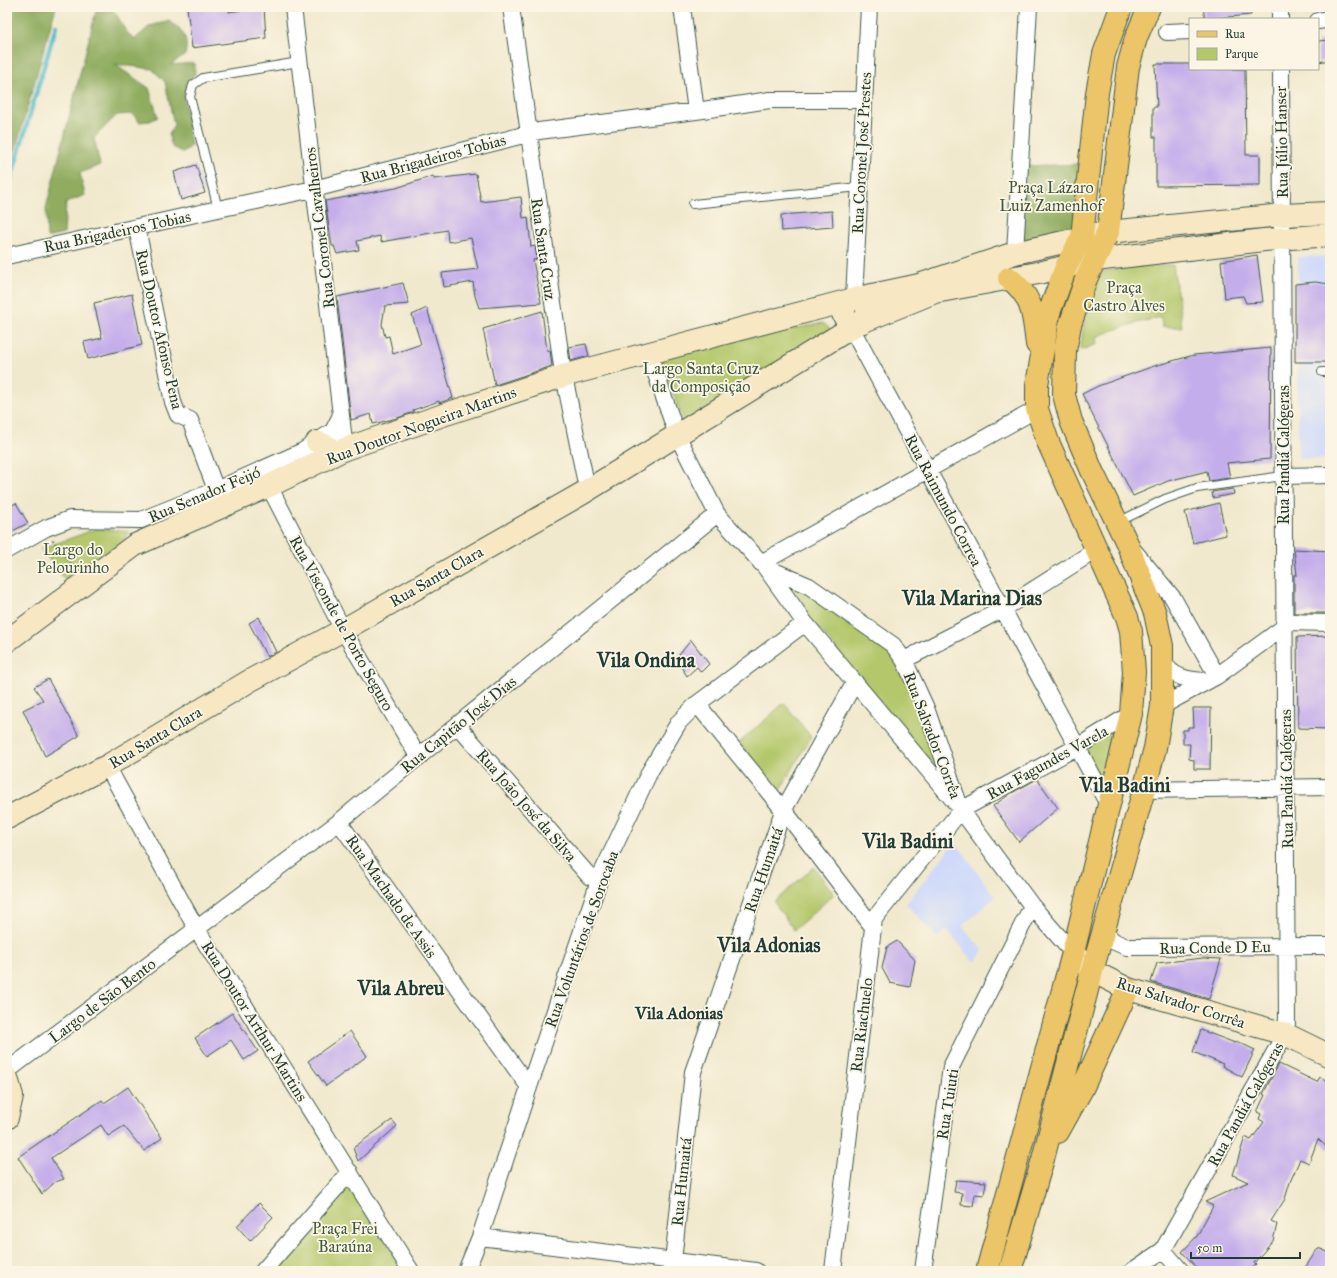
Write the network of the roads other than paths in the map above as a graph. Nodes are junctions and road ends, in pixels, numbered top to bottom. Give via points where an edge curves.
1 (293, 7) edge
2 (511, 7) edge
3 (682, 7) edge
4 (869, 7) edge
5 (1029, 7) edge
6 (1121, 7) edge
7 (1149, 7) edge
8 (1280, 7) edge
9 (1280, 18) edge
10 (1330, 19) edge
11 (1319, 21) edge
12 (1189, 31) edge
13 (1167, 32) dead end
14 (299, 62) junction
15 (1281, 70) edge
16 (864, 100) junction
17 (696, 111) junction
18 (528, 134) junction
19 (859, 187) junction
20 (314, 189) junction
21 (693, 204) dead end
22 (218, 209) junction
23 (1330, 213) edge
24 (1282, 216) junction
25 (137, 228) junction
26 (1108, 232) junction
27 (1330, 235) edge
28 (1082, 237) junction
29 (1282, 238) junction
30 (1015, 253) junction
31 (7, 256) edge
32 (1095, 260) junction
33 (1066, 267) junction
34 (1009, 278) junction
35 (855, 313) junction
36 (652, 353) junction
37 (1040, 361) junction
38 (563, 376) junction
39 (1037, 409) junction
40 (341, 415) junction
41 (680, 433) junction
42 (331, 449) junction
43 (928, 470) junction
44 (1330, 475) edge
45 (1284, 476) junction
46 (269, 486) junction
47 (591, 487) junction
48 (216, 490) junction
49 (717, 514) junction
50 (1117, 522) junction
51 (1127, 543) junction
52 (7, 550) edge
53 (1096, 550) junction
54 (763, 565) junction
55 (784, 582) junction
56 (1003, 609) junction
57 (805, 623) junction
58 (1330, 623) edge
59 (1284, 625) junction
60 (343, 630) junction
61 (7, 640) edge
62 (904, 660) junction
63 (1163, 661) junction
64 (1212, 679) junction
65 (855, 682) junction
66 (697, 704) junction
67 (1162, 706) junction
68 (1131, 714) junction
69 (457, 725) junction
70 (1077, 747) junction
71 (418, 758) junction
72 (107, 766) junction
73 (1330, 787) edge
74 (1286, 788) junction
75 (1144, 790) junction
76 (1109, 806) junction
77 (962, 810) junction
78 (783, 811) junction
79 (9, 813) edge
80 (340, 822) junction
81 (601, 875) junction
82 (1032, 906) junction
83 (872, 927) junction
84 (196, 928) junction
85 (1104, 933) junction
86 (1287, 946) junction
87 (1330, 946) edge
88 (1073, 953) junction
89 (1092, 971) junction
90 (1128, 989) junction
91 (1285, 1034) junction
92 (1330, 1056) edge
93 (7, 1071) edge
94 (7, 1078) edge
95 (528, 1087) junction
96 (7, 1118) edge
97 (1043, 1159) junction
98 (350, 1172) junction
99 (480, 1237) junction
100 (1163, 1250) junction
101 (673, 1265) edge
102 (263, 1271) edge
103 (412, 1271) edge
104 (466, 1271) edge
105 (756, 1271) edge
106 (833, 1271) edge
107 (923, 1271) edge
108 (987, 1271) edge
109 (1010, 1271) edge
110 (1132, 1271) edge
111 (1181, 1271) edge

1 - 14 street, Rua Coronel Cavalheiros
2 - 18 street, Rua Santa Cruz
3 - 17 street
4 - 16 street, Rua Coronel José Prestes
5 - 30 street
6 - 28 main road via 1104,54 1098,85
7 - 26 main road via 1136,38 1128,67
8 - 9 street
10 - 11 street
12 - 13 street
14 - 20 street, Rua Coronel Cavalheiros
14 - 22 lane via 203,78 193,85 190,97
15 - 24 street, Rua Júlio Hanser
16 - 17 street, Rua Brigadeiros Tobias via 770,100
16 - 19 street, Rua Coronel José Prestes
17 - 18 street, Rua Brigadeiros Tobias via 539,130
18 - 20 street, Rua Brigadeiros Tobias
18 - 38 street, Rua Santa Cruz
19 - 21 lane
19 - 35 street, Rua Coronel José Prestes
20 - 22 street, Rua Brigadeiros Tobias
20 - 40 street, Rua Coronel Cavalheiros
22 - 25 street, Rua Brigadeiros Tobias
23 - 24 main road, Rua Doutor Nogueira Martins
24 - 26 main road, Rua Doutor Nogueira Martins
24 - 29 street, Rua Júlio Hanser
25 - 31 street, Rua Brigadeiros Tobias
25 - 48 street, Rua Doutor Afonso Pena via 173,402 178,416 190,420
26 - 28 main road, Rua Doutor Nogueira Martins
26 - 32 main road
27 - 29 main road, Rua Santa Clara
28 - 30 main road, Rua Doutor Nogueira Martins
28 - 33 main road
29 - 32 main road, Rua Santa Clara
29 - 45 street, Rua Pandiá Calógeras
30 - 35 main road, Rua Doutor Nogueira Martins via 919,285
32 - 33 main road, Rua Santa Clara
32 - 50 main road via 1070,325 1065,352 1064,395 1071,421
33 - 34 main road, Rua Santa Clara
33 - 37 main road via 1048,313
34 - 35 main road, Rua Santa Clara via 935,292
34 - 37 main road via 1031,304
35 - 36 main road, Rua Doutor Nogueira Martins
35 - 41 main road, Rua Santa Clara
35 - 43 street, Rua Raimundo Correa
36 - 38 main road, Rua Doutor Nogueira Martins
36 - 41 street, Rua Salvador Corrêa
37 - 39 main road
38 - 42 main road, Rua Doutor Nogueira Martins
38 - 47 street, Rua Santa Cruz via 585,478
39 - 43 street
39 - 53 main road via 1048,442
40 - 42 street, Rua Coronel Cavalheiros
40 - 42 street, Rua Senador Feijó via 333,431
41 - 47 main road, Rua Santa Clara
41 - 49 street, Rua Salvador Corrêa
42 - 46 main road, Rua Doutor Nogueira Martins
42 - 48 street, Rua Senador Feijó via 303,451
43 - 54 street
43 - 56 street, Rua Raimundo Correa
44 - 45 street
45 - 50 lane via 1197,488 1165,499
45 - 59 street, Rua Pandiá Calógeras
46 - 60 street, Rua Visconde de Porto Seguro
46 - 61 main road, Rua Doutor Nogueira Martins via 135,545
47 - 60 main road, Rua Santa Clara
48 - 52 street, Rua Senador Feijó via 141,520 70,519 46,528
49 - 54 street, Rua Salvador Corrêa
49 - 69 street, Rua Capitão José Dias
50 - 51 main road
51 - 63 main road via 1155,613
51 - 64 street via 1173,598
53 - 56 street
53 - 68 main road via 1127,617 1131,632 1134,672
54 - 55 street, Rua Salvador Corrêa
55 - 57 street, Rua Salvador Corrêa
55 - 62 street, Rua Salvador Corrêa via 809,586 893,645
56 - 62 street
56 - 70 street, Rua Raimundo Correa
57 - 65 street, Rua Salvador Corrêa
57 - 66 street, Rua Voluntários de Sorocaba
58 - 59 street
59 - 64 street
59 - 74 street, Rua Pandiá Calógeras
60 - 71 street, Rua Visconde de Porto Seguro
60 - 72 main road, Rua Santa Clara via 251,680
62 - 77 street, Rua Salvador Corrêa via 926,708
63 - 64 street via 1166,668 1175,676 1186,679
63 - 67 main road
64 - 67 street
65 - 77 street, Rua Salvador Corrêa
65 - 78 street, Rua Humaitá
66 - 78 street
66 - 81 street, Rua Voluntários de Sorocaba via 679,722 650,771
67 - 75 main road
68 - 70 street, Rua Fagundes Varela
68 - 76 main road
69 - 71 street, Rua Capitão José Dias
69 - 81 street, Rua João José da Silva via 590,876
70 - 76 street, Rua Raimundo Correa
70 - 77 street, Rua Fagundes Varela
71 - 80 street, Rua Capitão José Dias
72 - 79 main road, Rua Santa Clara
72 - 84 street, Rua Doutor Arthur Martins
73 - 74 street
74 - 75 street
74 - 86 street, Rua Pandiá Calógeras
75 - 85 main road
76 - 88 main road
77 - 82 street, Rua Salvador Corrêa
77 - 83 street, Rua Riachuelo via 875,917
78 - 83 street
78 - 101 street, Rua Humaitá via 693,1072
80 - 84 street, Rua Capitão José Dias
80 - 95 street, Rua Machado de Assis
81 - 95 street, Rua Voluntários de Sorocaba
82 - 88 street, Rua Salvador Corrêa
82 - 107 street, Rua Tuiuti via 951,1067
83 - 106 street, Rua Riachuelo
84 - 93 street, Largo de São Bento
84 - 98 street, Rua Doutor Arthur Martins
85 - 86 street, Rua Conde D Eu via 1127,947
85 - 89 main road
86 - 87 street, Rua Conde D Eu
86 - 91 street, Rua Pandiá Calógeras
88 - 89 main road, Rua Salvador Corrêa
88 - 108 main road
89 - 90 main road, Rua Salvador Corrêa
89 - 97 main road
90 - 91 main road, Rua Salvador Corrêa
90 - 97 main road via 1082,1089
91 - 92 main road, Rua Salvador Corrêa
91 - 100 street, Rua Pandiá Calógeras
94 - 96 main road via 12,1096
95 - 99 street, Rua Voluntários de Sorocaba
97 - 109 main road
98 - 102 street
98 - 103 street, Rua Doutor Arthur Martins
99 - 101 street
99 - 104 street, Rua Voluntários de Sorocaba
100 - 110 street, Rua Pandiá Calógeras
100 - 111 street
101 - 105 street

